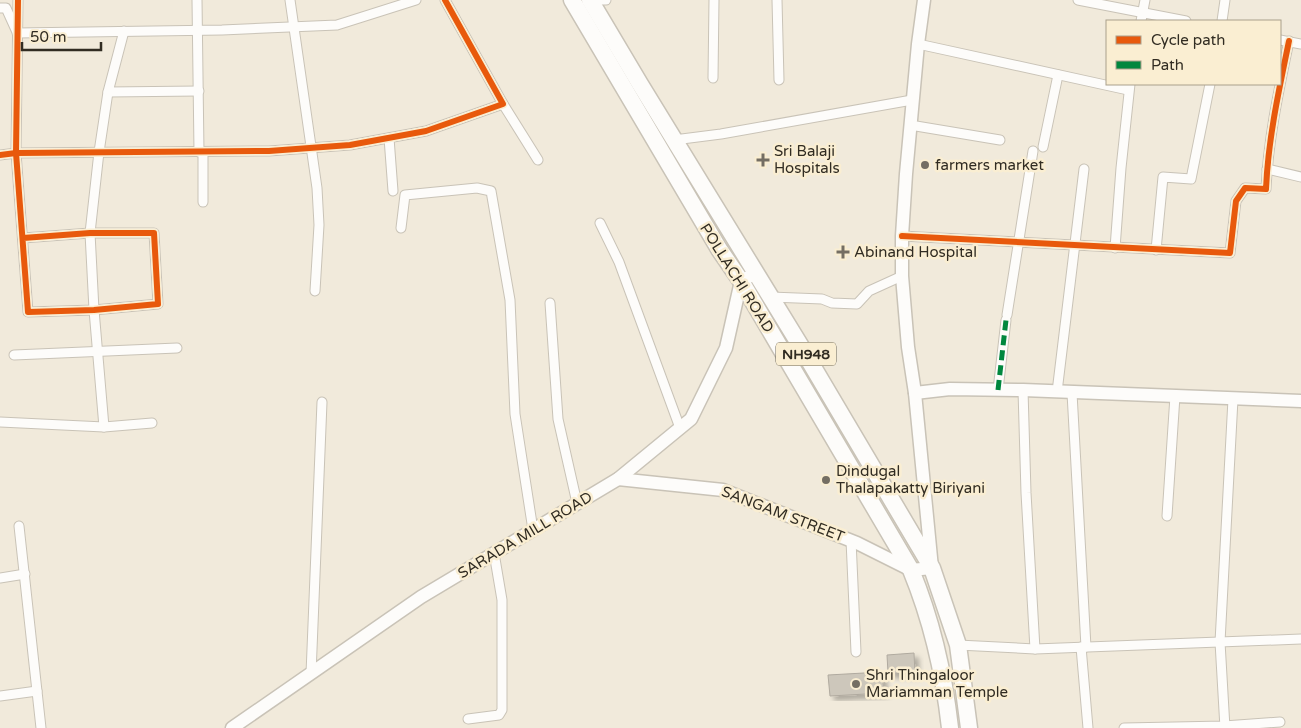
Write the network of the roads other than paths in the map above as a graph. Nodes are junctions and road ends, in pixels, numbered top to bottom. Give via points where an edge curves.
1 (18, 0) edge
2 (197, 0) edge
3 (290, 0) edge
4 (416, 0) edge
5 (445, 0) edge
6 (572, 0) edge
7 (591, 0) edge
8 (606, 0) edge
9 (714, 0) edge
10 (777, 0) edge
11 (924, 0) edge
12 (1078, 0) edge
13 (1145, 0) edge
14 (1225, 0) edge
15 (0, 8) edge
16 (1142, 17) edge
17 (1175, 20) edge
18 (1222, 20) edge
19 (294, 27) junction
20 (198, 30) junction
21 (124, 31) junction
22 (17, 32) junction
23 (1284, 40) edge
24 (918, 44) junction
25 (1301, 44) edge
26 (1281, 63) edge
27 (1058, 75) junction
28 (713, 78) dead end
29 (780, 80) dead end
30 (1106, 83) edge
31 (1210, 85) edge
32 (1278, 85) edge
33 (1129, 87) edge
34 (198, 91) junction
35 (108, 92) junction
36 (912, 100) junction
37 (503, 104) junction
38 (910, 124) junction
39 (389, 138) junction
40 (674, 140) junction
41 (1000, 140) dead end
42 (1043, 147) dead end
43 (310, 148) junction
44 (1033, 151) dead end
45 (99, 152) junction
46 (201, 152) junction
47 (16, 153) junction
48 (0, 154) edge
49 (538, 160) dead end
50 (1084, 169) dead end
51 (1267, 169) junction
52 (1301, 177) edge
53 (393, 191) dead end
54 (203, 202) dead end
55 (600, 223) dead end
56 (401, 228) dead end
57 (90, 233) junction
58 (902, 236) junction
59 (23, 238) junction
60 (1019, 242) junction
61 (1076, 246) junction
62 (1115, 248) junction
63 (1156, 250) junction
64 (756, 273) junction
65 (902, 276) junction
66 (741, 281) junction
67 (315, 291) dead end
68 (771, 297) junction
69 (550, 303) dead end
70 (94, 310) junction
71 (178, 348) dead end
72 (98, 352) junction
73 (14, 355) dead end
74 (998, 390) junction
75 (1023, 390) junction
76 (1057, 392) junction
77 (915, 393) junction
78 (1072, 393) junction
79 (1175, 396) junction
80 (1233, 399) junction
81 (1301, 401) edge
82 (322, 402) dead end
83 (0, 422) edge
84 (152, 423) dead end
85 (104, 427) junction
86 (680, 428) junction
87 (618, 479) junction
88 (578, 503) junction
89 (1166, 516) dead end
90 (20, 526) dead end
91 (533, 530) junction
92 (851, 540) junction
93 (494, 553) junction
94 (932, 568) junction
95 (911, 570) junction
96 (25, 574) junction
97 (0, 578) edge
98 (1301, 639) edge
99 (1220, 642) junction
100 (958, 645) junction
101 (1083, 647) junction
102 (1035, 649) junction
103 (856, 652) dead end
104 (311, 674) junction
105 (37, 691) junction
106 (0, 696) edge
107 (468, 719) dead end
108 (1280, 722) dead end
109 (1225, 727) edge
110 (41, 728) edge
111 (232, 728) edge
112 (950, 728) edge
113 (969, 728) edge
114 (1088, 728) edge
115 (1124, 728) edge

1 - 22 street
2 - 20 street
3 - 19 street
4 - 19 street via 337,25
5 - 37 street
6 - 66 highway, POLLACHI ROAD / NH948 via 718,249
7 - 8 street
7 - 40 highway, NH948
9 - 28 street
10 - 29 street
11 - 24 main road
12 - 16 street
13 - 16 street
14 - 18 street
15 - 22 street via 6,8
16 - 17 street
19 - 20 street
19 - 43 street
20 - 21 street
20 - 34 street
21 - 22 street
21 - 35 street
22 - 47 street
23 - 25 street
23 - 26 street
24 - 27 street
24 - 36 main road
27 - 30 street
27 - 42 street
31 - 63 street via 1191,179 1163,177
32 - 51 street
33 - 62 street
34 - 35 street
34 - 46 street
35 - 45 street
36 - 38 main road
36 - 40 street
37 - 39 street via 426,131
37 - 49 street
38 - 41 street
38 - 58 main road
39 - 43 street
39 - 53 street
40 - 64 highway, NH948
43 - 46 street
43 - 67 street via 319,224
44 - 60 street
45 - 46 street
45 - 47 street
45 - 57 street
46 - 54 street
47 - 48 street
47 - 59 street
50 - 61 street
51 - 52 street
51 - 63 street via 1266,189 1245,188 1236,201 1230,253
55 - 86 street via 619,262
56 - 91 street via 405,195 477,188 491,191 510,300 515,414
57 - 59 street
57 - 70 street
57 - 70 street via 154,233 158,304
58 - 60 street
58 - 65 main road
59 - 70 street via 28,312
60 - 61 street
60 - 74 street
61 - 62 street
61 - 76 street
62 - 63 street
64 - 66 main road
64 - 68 highway, NH948
65 - 68 street via 869,291 858,304
65 - 77 main road
66 - 86 main road, SARADA MILL ROAD via 726,348 691,419
66 - 95 highway, POLLACHI ROAD / NH948
68 - 94 highway, NH948
69 - 88 street via 558,419
70 - 72 street
71 - 72 street
72 - 73 street
72 - 85 street
74 - 75 main road
74 - 77 main road via 950,389
75 - 76 main road
75 - 102 street
76 - 78 main road
77 - 94 main road
78 - 79 main road
78 - 101 street
79 - 80 main road
79 - 89 street
80 - 81 main road
80 - 99 street
82 - 104 street
83 - 85 street
84 - 85 street
86 - 87 main road, SARADA MILL ROAD
87 - 88 main road, SARADA MILL ROAD
87 - 92 main road, SANGAM STREET via 723,490
88 - 91 main road, SARADA MILL ROAD
90 - 96 street
91 - 93 main road, SARADA MILL ROAD
92 - 95 main road, SANGAM STREET
92 - 103 street
93 - 104 main road, SARADA MILL ROAD via 421,597
93 - 107 street via 502,600 502,710 499,714
94 - 95 main road
94 - 100 highway, NH948
95 - 112 highway, POLLACHI ROAD / NH948 via 923,600 945,683
96 - 97 street
96 - 105 street
98 - 99 street
99 - 101 street
99 - 109 street
100 - 102 street
100 - 113 highway, NH948
101 - 102 street
101 - 114 street
104 - 111 main road, SARADA MILL ROAD
105 - 106 street
105 - 110 street
108 - 109 street
109 - 115 street

